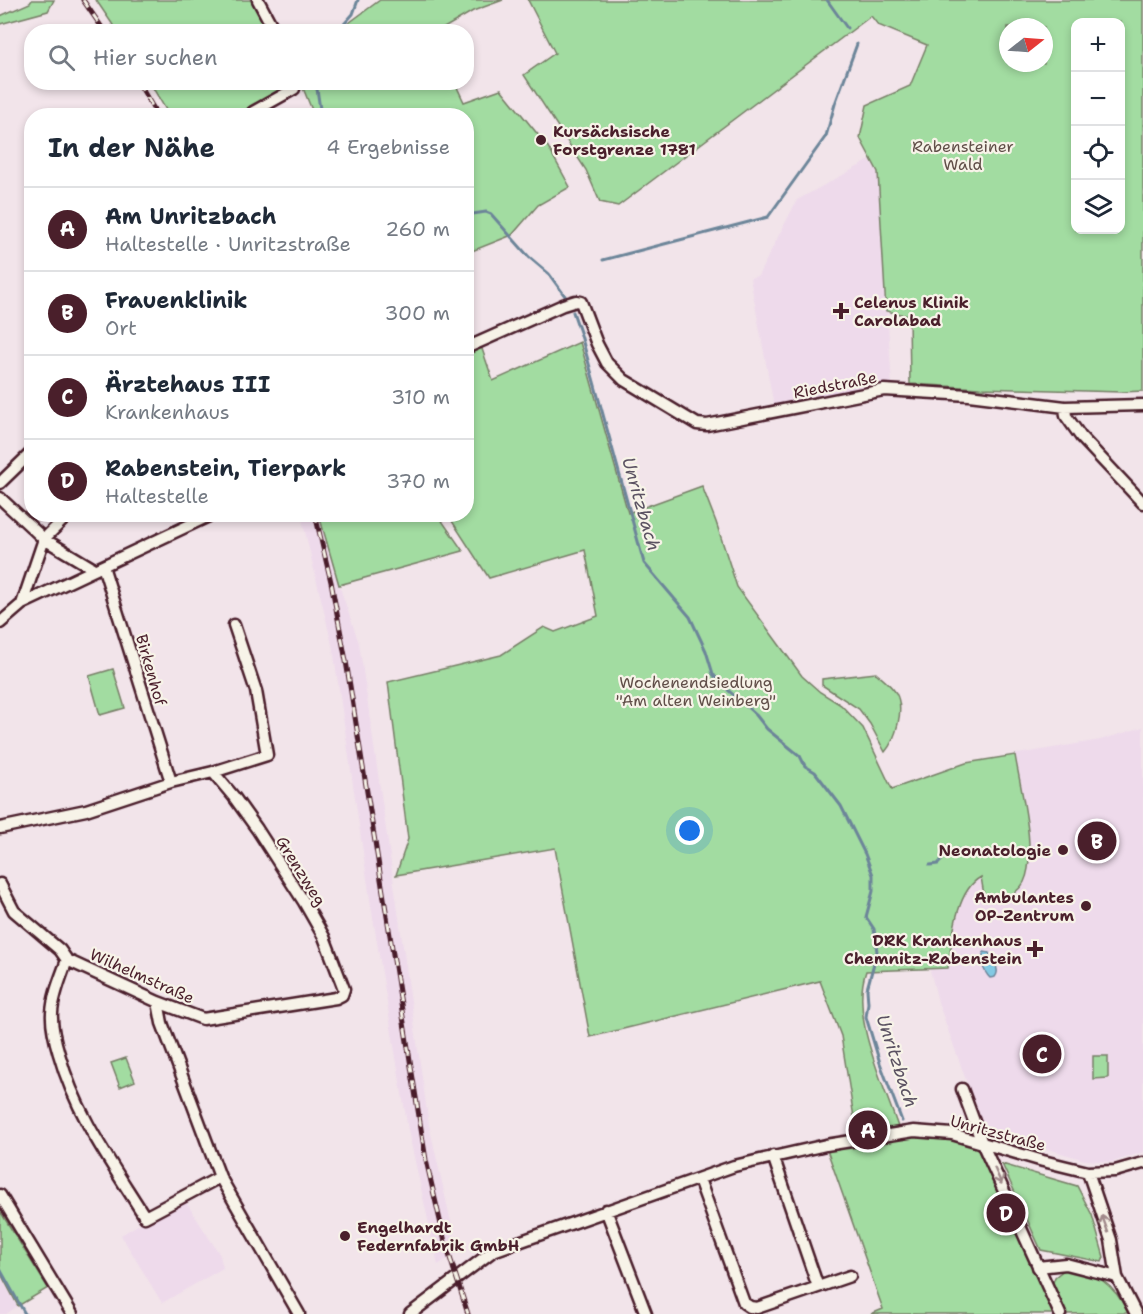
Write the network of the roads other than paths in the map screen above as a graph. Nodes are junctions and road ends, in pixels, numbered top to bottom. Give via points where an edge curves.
1 (258, 0) edge
2 (271, 24) edge
3 (292, 90) edge
4 (264, 108) edge
5 (474, 344) edge
6 (1143, 405) edge
7 (1065, 406) junction
8 (24, 460) edge
9 (0, 483) edge
10 (0, 498) edge
11 (1143, 503) edge
12 (24, 520) edge
13 (26, 522) edge
14 (61, 522) edge
15 (199, 522) edge
16 (44, 539) junction
17 (98, 567) junction
18 (22, 604) junction
19 (0, 623) edge
20 (234, 625) dead end
21 (213, 772) junction
22 (171, 782) junction
23 (0, 828) edge
24 (0, 884) edge
25 (67, 960) junction
26 (342, 994) joint
27 (158, 1002) junction
28 (962, 1089) dead end
29 (982, 1143) junction
30 (773, 1156) junction
31 (1143, 1163) edge
32 (1088, 1172) junction
33 (220, 1177) junction
34 (699, 1179) junction
35 (0, 1195) edge
36 (606, 1210) junction
37 (1038, 1267) junction
38 (850, 1276) dead end
39 (1117, 1277) junction
40 (818, 1287) junction
41 (72, 1314) edge
42 (299, 1314) edge
43 (410, 1314) edge
44 (646, 1314) edge
45 (1060, 1314) edge
46 (1136, 1314) edge

1 - 2 street
3 - 4 street
5 - 7 street, Riedstraße via 563,305 581,302 607,363 624,380 697,424 884,390
6 - 7 street, Riedstraße
7 - 11 street via 1066,416 1082,437
8 - 9 street
10 - 12 street
13 - 16 street
14 - 16 street
15 - 17 street
16 - 17 street
16 - 18 street
17 - 18 street
17 - 22 street, Birkenhof
18 - 19 street
20 - 21 street via 256,692 267,755
21 - 22 street
21 - 26 street, Grenzweg via 257,829 304,902 324,937 344,989
22 - 23 street via 86,810
24 - 25 street, Wilhelmstraße via 14,911
25 - 27 street, Wilhelmstraße
25 - 33 street via 52,1013 62,1065 98,1145 145,1217
26 - 27 street, Wilhelmstraße via 204,1019
27 - 33 street via 162,1023
28 - 29 street
29 - 30 street, Unritzstraße via 952,1134 914,1131
29 - 32 street, Unritzstraße
29 -> 37 street
30 - 34 street, Unritzstraße
30 - 40 street
31 - 32 street, Unritzstraße via 1115,1171
39 -> 32 street via 1111,1240
33 - 42 street
34 - 36 street, Unritzstraße
34 - 40 street via 744,1303 757,1308
35 - 41 street
36 - 43 street, Unritzstraße via 493,1251
36 - 44 street
37 - 39 street via 1076,1265
37 - 45 street
38 - 40 street
39 - 46 street

